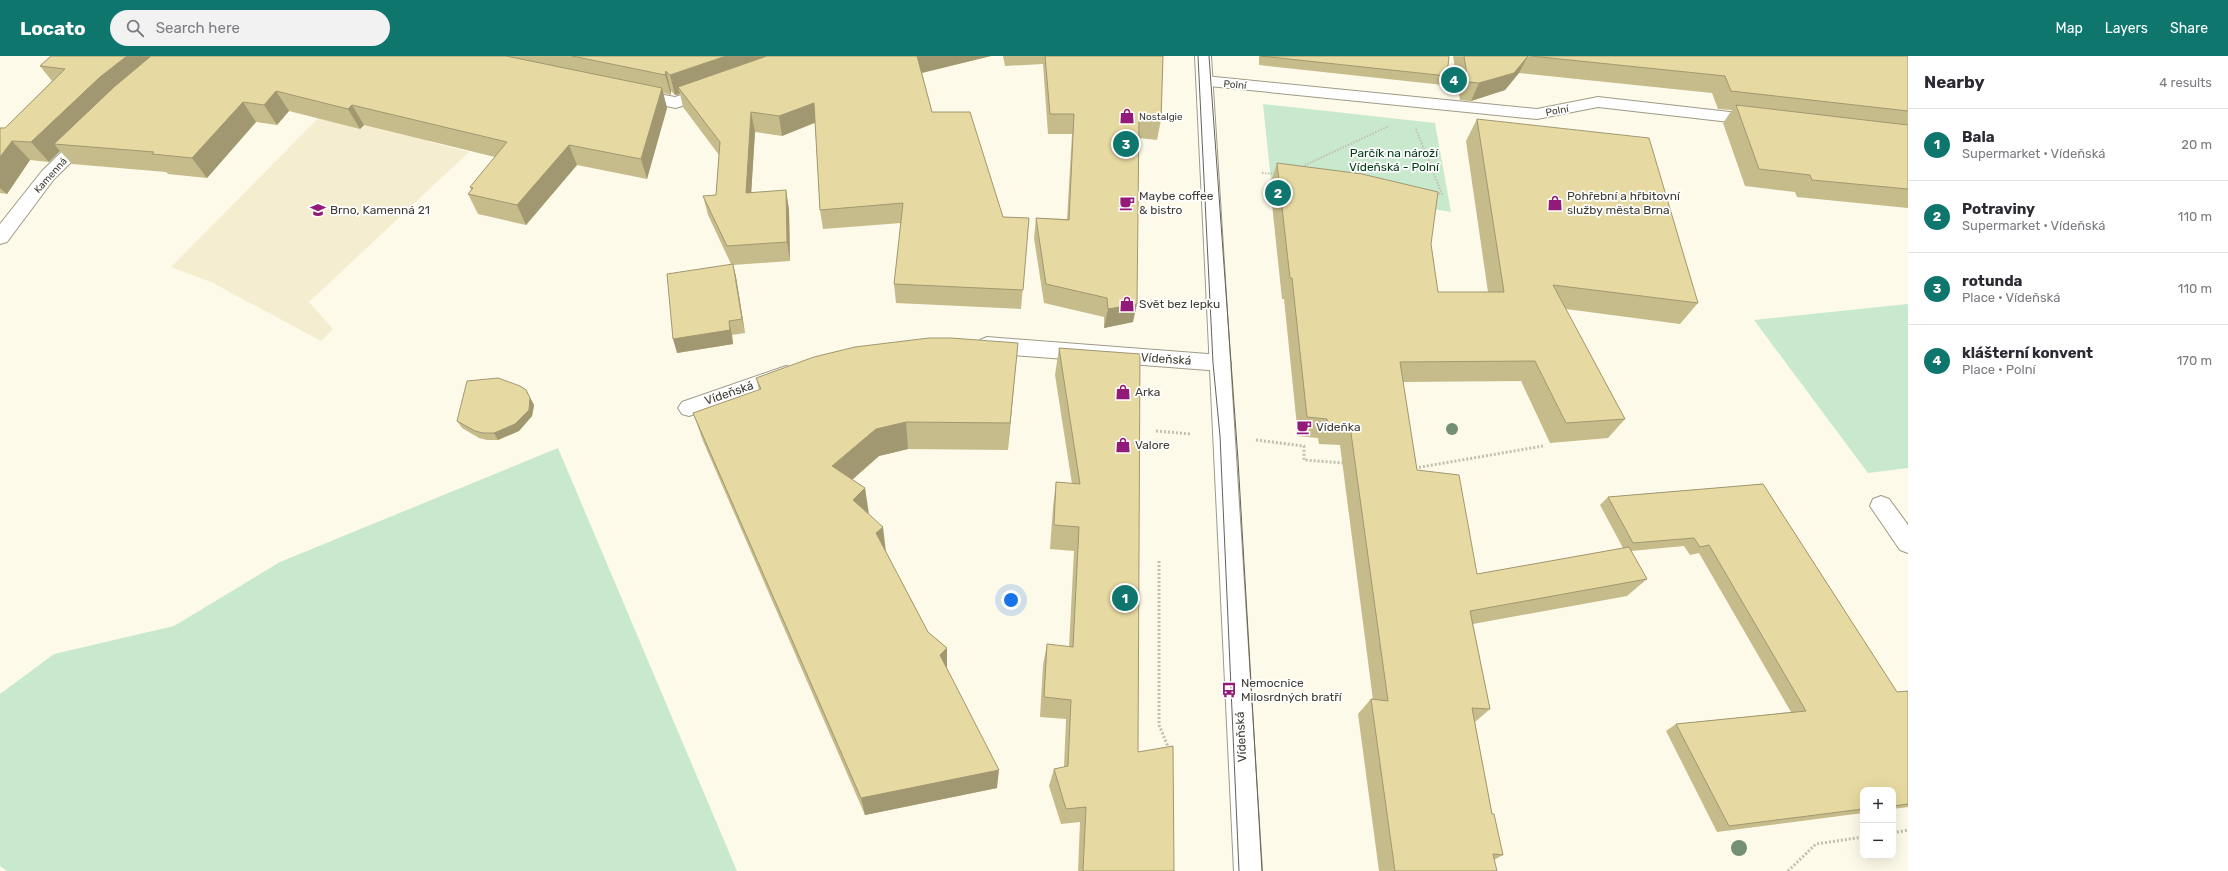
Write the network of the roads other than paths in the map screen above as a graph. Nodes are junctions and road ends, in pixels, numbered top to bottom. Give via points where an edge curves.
1 (1203, 56) edge
2 (1205, 81) junction
3 (728, 84) edge
4 (622, 92) edge
5 (1768, 121) edge
6 (102, 123) edge
7 (0, 237) edge
8 (971, 344) edge
9 (1221, 363) junction
10 (806, 366) edge
11 (689, 408) dead end
12 (1881, 506) dead end
13 (1908, 543) edge
14 (1248, 871) edge

1 - 2 street, Vídeňská
2 - 5 street, Polní via 1537,114 1598,102
2 - 9 street, Vídeňská
3 - 4 street via 676,103
6 - 7 street, Kamenná via 48,175
8 - 9 street, Vídeňská
9 - 14 street, Vídeňská
10 - 11 street, Vídeňská
12 - 13 street

